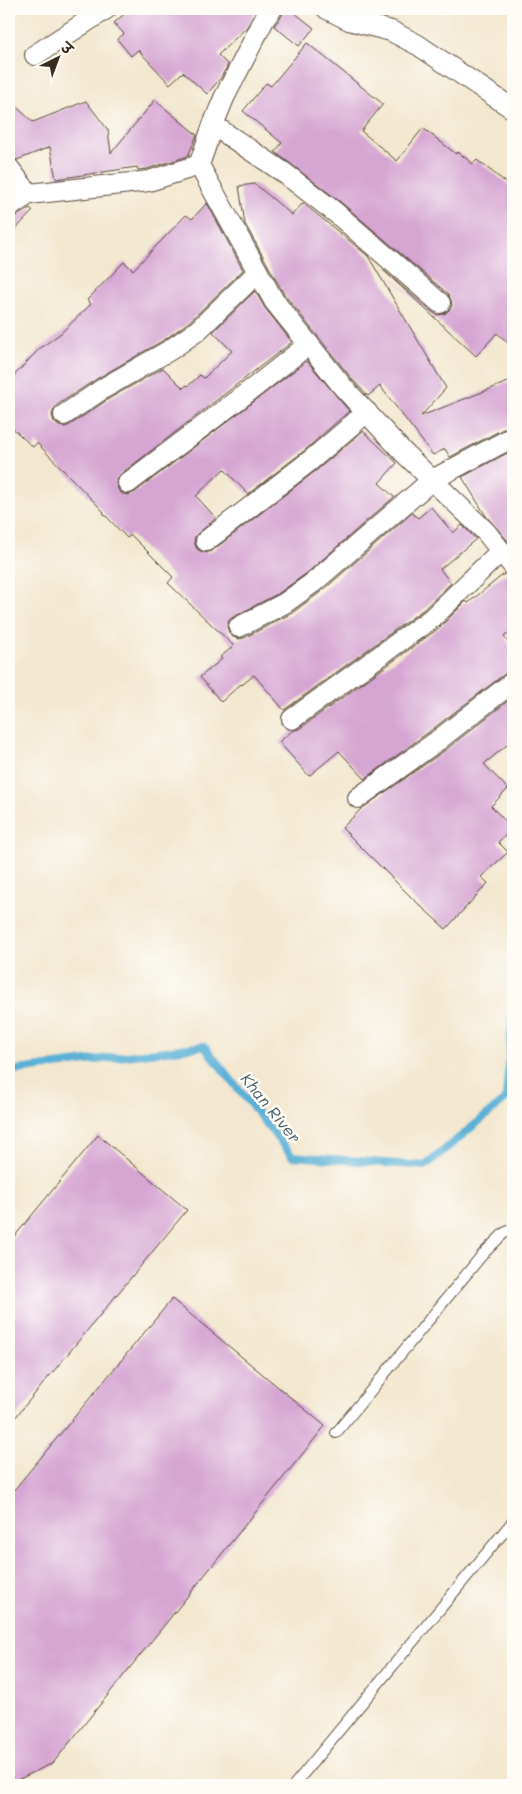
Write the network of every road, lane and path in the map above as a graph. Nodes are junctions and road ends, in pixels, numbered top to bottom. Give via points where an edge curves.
1 (106, 9) edge
2 (327, 9) edge
3 (267, 12) edge
4 (34, 55) dead end
5 (513, 109) edge
6 (212, 125) junction
7 (199, 165) junction
8 (9, 168) edge
9 (29, 194) junction
10 (9, 207) edge
11 (258, 272) junction
12 (440, 303) dead end
13 (309, 344) junction
14 (366, 412) junction
15 (64, 415) dead end
16 (513, 437) edge
17 (432, 480) junction
18 (128, 484) dead end
19 (206, 541) dead end
20 (507, 558) edge
21 (239, 627) dead end
22 (513, 682) edge
23 (292, 719) dead end
24 (358, 798) dead end
25 (513, 1229) edge
26 (336, 1433) dead end
27 (513, 1521) edge
28 (294, 1785) edge

1 - 4 street
2 - 5 street via 348,20 391,31 418,45
3 - 6 street
6 - 7 street
6 - 12 street via 321,201
7 - 9 street via 149,181
7 - 11 street
8 - 9 street
9 - 10 street
11 - 13 street via 274,301
11 - 15 street via 197,331
13 - 14 street
13 - 18 street
14 - 17 street
14 - 19 street via 311,460
16 - 17 street
17 - 20 street via 486,532
17 - 21 street via 314,582 285,603
20 - 23 street via 432,618
22 - 24 street
25 - 26 lane via 504,1233 483,1254
27 - 28 lane

